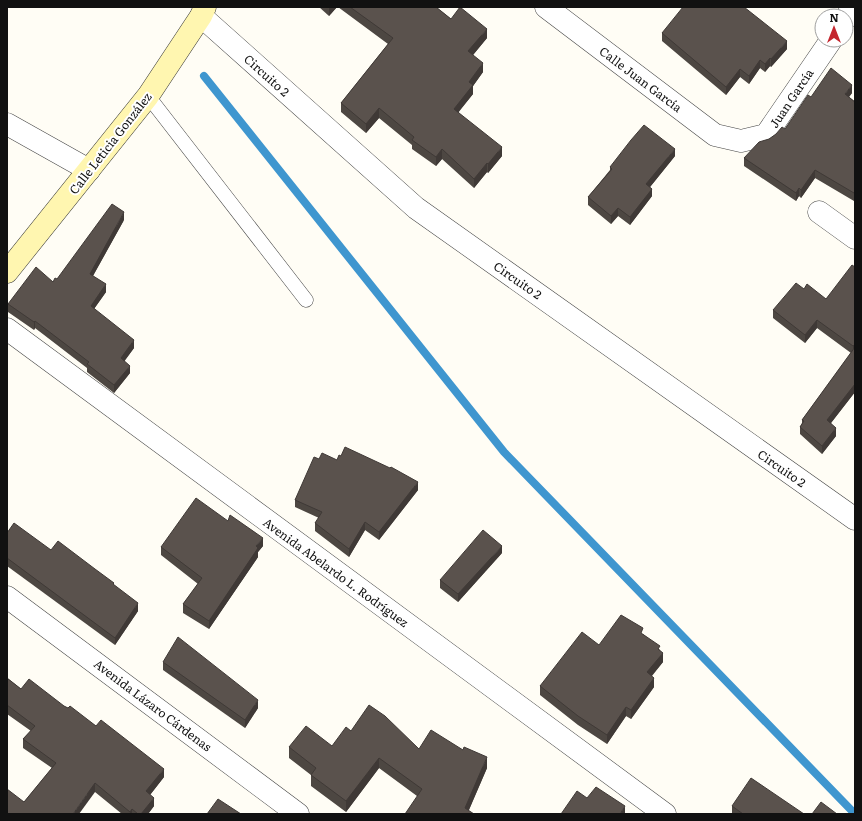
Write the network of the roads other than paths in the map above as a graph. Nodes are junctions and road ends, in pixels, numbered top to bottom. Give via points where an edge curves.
1 (546, 7) edge
2 (203, 11) edge
3 (826, 48) edge
4 (148, 96) junction
5 (7, 124) edge
6 (742, 141) joint
7 (89, 170) junction
8 (820, 212) dead end
9 (855, 238) edge
10 (7, 272) edge
11 (306, 300) dead end
12 (7, 329) edge
13 (855, 519) edge
14 (7, 596) edge
15 (298, 814) edge
16 (666, 814) edge

1 - 6 street, Calle Juan García via 715,135
2 - 4 street, Calle Leticia González
2 - 13 street, Circuito 2 via 416,208
3 - 6 street, Juan García via 766,135
4 - 7 street, Calle Leticia González
4 - 11 lane
5 - 7 street
7 - 10 street, Calle Leticia González
8 - 9 street
12 - 16 street, Avenida Abelardo L. Rodríguez
14 - 15 street, Avenida Lázaro Cárdenas

